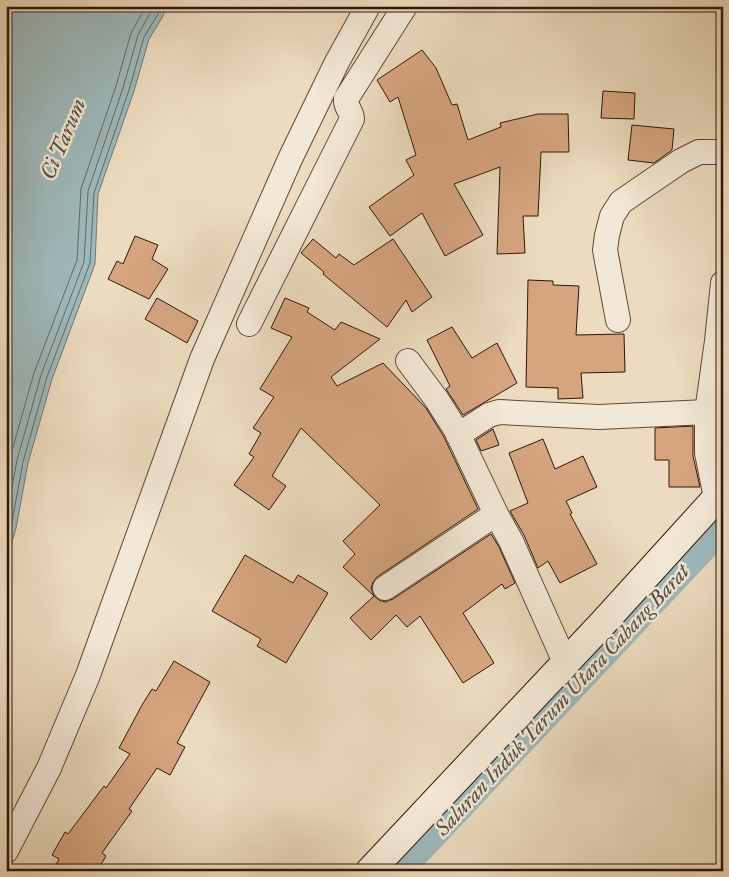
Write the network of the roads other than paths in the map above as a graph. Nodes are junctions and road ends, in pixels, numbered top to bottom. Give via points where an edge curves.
1 (368, 6) edge
2 (405, 6) edge
3 (723, 152) edge
4 (723, 283) edge
5 (618, 320) dead end
6 (249, 324) dead end
7 (408, 361) dead end
8 (707, 412) junction
9 (458, 435) junction
10 (720, 494) edge
11 (496, 514) junction
12 (385, 588) dead end
13 (565, 662) junction
14 (6, 851) edge
15 (370, 871) edge

1 - 14 street via 290,160 202,359 88,675 49,768
2 - 6 street via 346,99 352,119
3 - 5 street via 699,152 681,161 622,202 612,216 605,250
4 - 8 street
7 - 9 street
8 - 9 street via 599,417 499,412
8 - 10 street via 707,452
9 - 11 street
10 - 13 street
11 - 12 street
11 - 13 street
13 - 15 street

